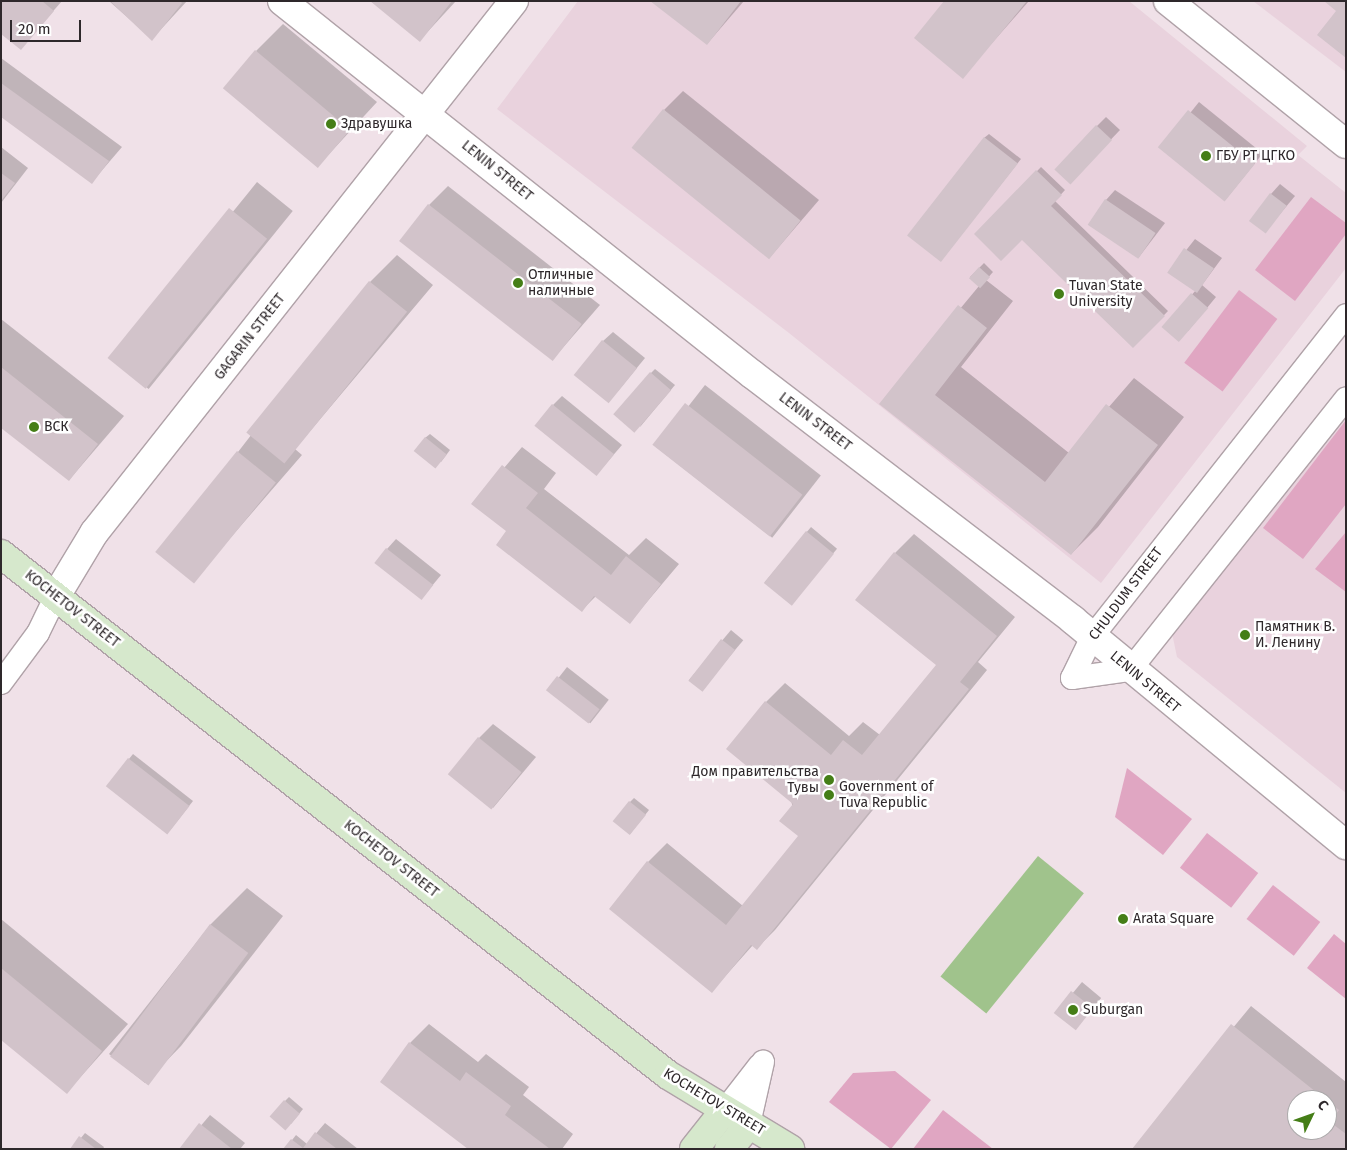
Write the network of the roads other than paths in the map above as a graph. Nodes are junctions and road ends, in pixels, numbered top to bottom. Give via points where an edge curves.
1 (282, 1) edge
2 (514, 1) edge
3 (1168, 1) edge
4 (426, 114) junction
5 (1346, 144) edge
6 (1346, 315) edge
7 (1346, 398) edge
8 (1, 554) edge
9 (56, 596) junction
10 (1092, 637) junction
11 (1130, 670) junction
12 (1, 683) edge
13 (1346, 845) edge
14 (724, 1111) junction
15 (749, 1124) junction
16 (694, 1149) edge
17 (729, 1149) edge
18 (790, 1149) edge

1 - 4 street, LENIN STREET
2 - 4 street, GAGARIN STREET
3 - 5 street
4 - 9 street, GAGARIN STREET via 94,533
4 - 10 street, LENIN STREET
6 - 10 street, CHULDUM STREET
7 - 11 street
8 - 9 main road, KOCHETOV STREET
9 - 12 street, GAGARIN STREET via 38,633
9 - 14 main road, KOCHETOV STREET via 668,1075
10 - 11 street, LENIN STREET
10 - 11 street, CHULDUM STREET via 1072,678
11 - 13 street, LENIN STREET
14 - 15 main road, KOCHETOV STREET
14 - 15 street via 763,1062
14 - 16 main road
15 - 17 main road
15 - 18 main road, KOCHETOV STREET

